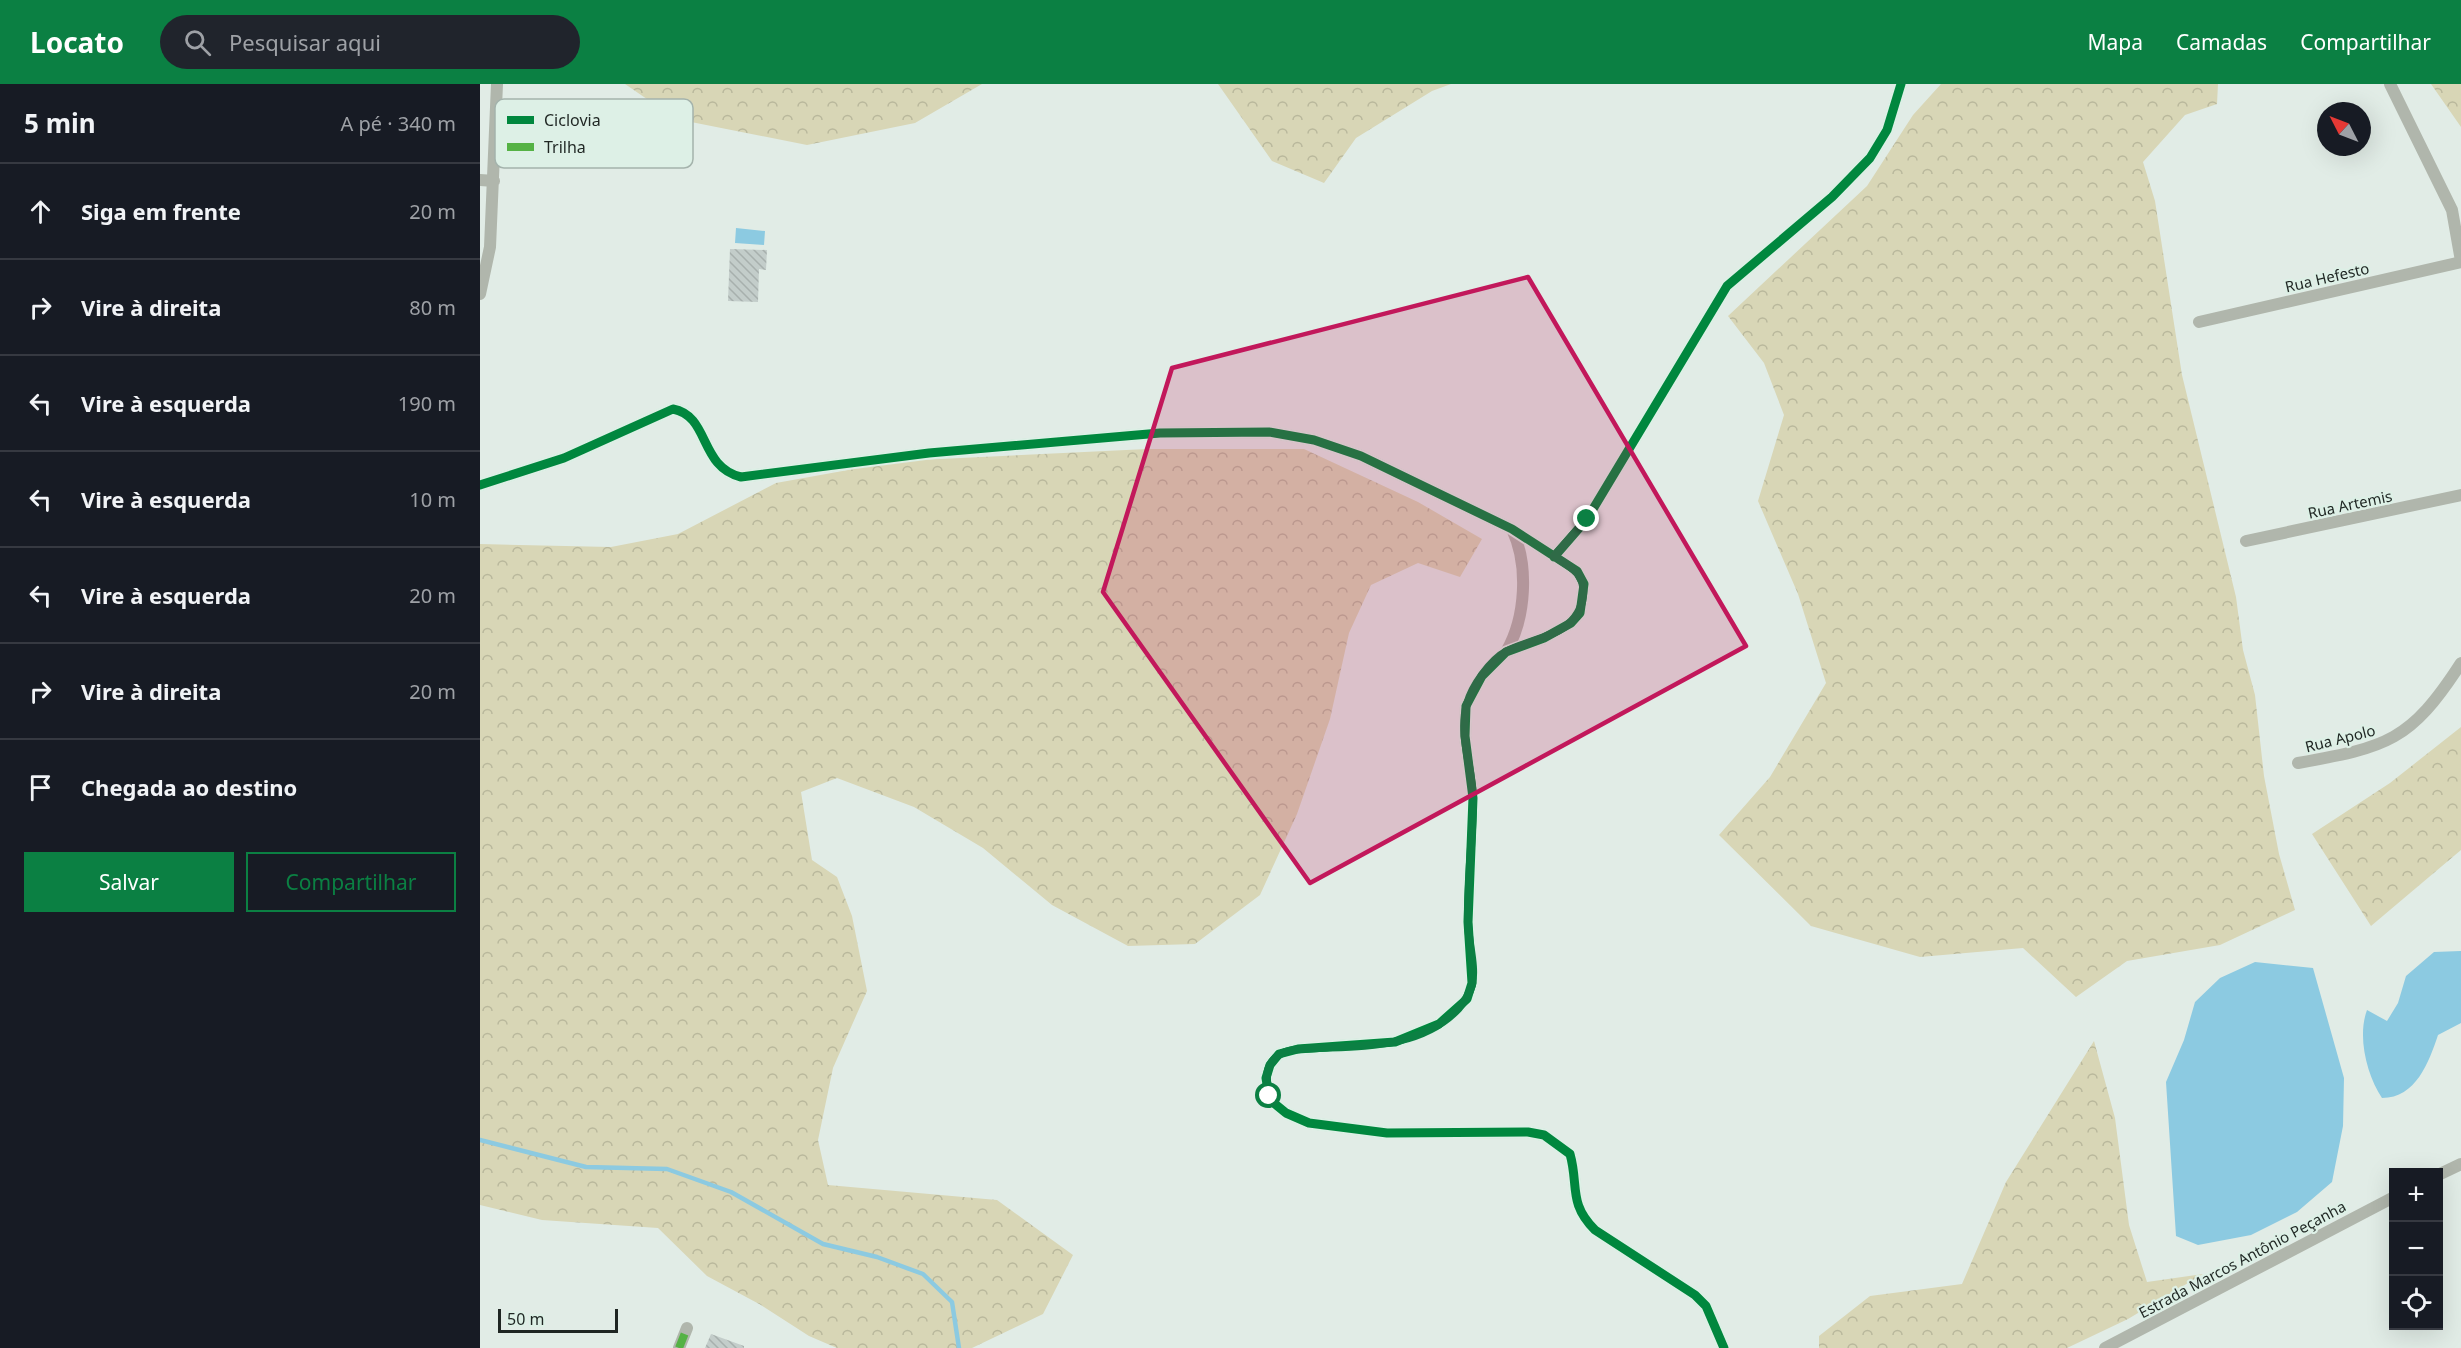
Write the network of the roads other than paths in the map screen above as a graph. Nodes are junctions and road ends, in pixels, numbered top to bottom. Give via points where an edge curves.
1 (497, 84) edge
2 (1901, 84) edge
3 (2390, 84) edge
4 (497, 99) edge
5 (495, 149) edge
6 (480, 180) edge
7 (494, 181) junction
8 (2461, 262) edge
9 (480, 294) edge
10 (2199, 322) dead end
11 (480, 485) edge
12 (2461, 495) edge
13 (1512, 529) junction
14 (2246, 541) dead end
15 (1554, 556) junction
16 (1506, 652) junction
17 (2461, 663) edge
18 (2298, 763) dead end
19 (2461, 1164) edge
20 (2443, 1173) edge
21 (2389, 1200) edge
22 (687, 1328) dead end
23 (679, 1348) edge
24 (1724, 1348) edge
25 (2105, 1348) edge

1 - 4 street
2 - 15 street via 1887,130 1870,158 1832,197 1727,286 1587,519
3 - 8 street via 2452,210
5 - 7 street
6 - 7 street
7 - 9 street via 490,247
8 - 10 street, Rua Hefesto
11 - 13 street via 564,458 674,408 691,416 721,469 741,477 929,453 1160,433 1269,432 1314,440 1361,456
12 - 14 street, Rua Artemis
13 - 15 street
13 - 16 street via 1520,546 1521,590 1517,627
15 - 16 street via 1577,571 1584,584 1580,613 1544,638
16 - 24 street via 1482,676 1466,706 1465,736 1473,798 1468,922 1472,983 1467,999 1439,1024 1395,1042 1298,1049 1280,1054 1269,1065 1269,1096 1286,1113 1340,1129 1544,1135 1570,1154 1578,1210 1585,1220 1695,1295 1706,1306
17 - 18 street, Rua Apolo via 2418,721 2391,741
19 - 20 street
21 - 25 street, Estrada Marcos Antônio Peçanha
22 - 23 street

